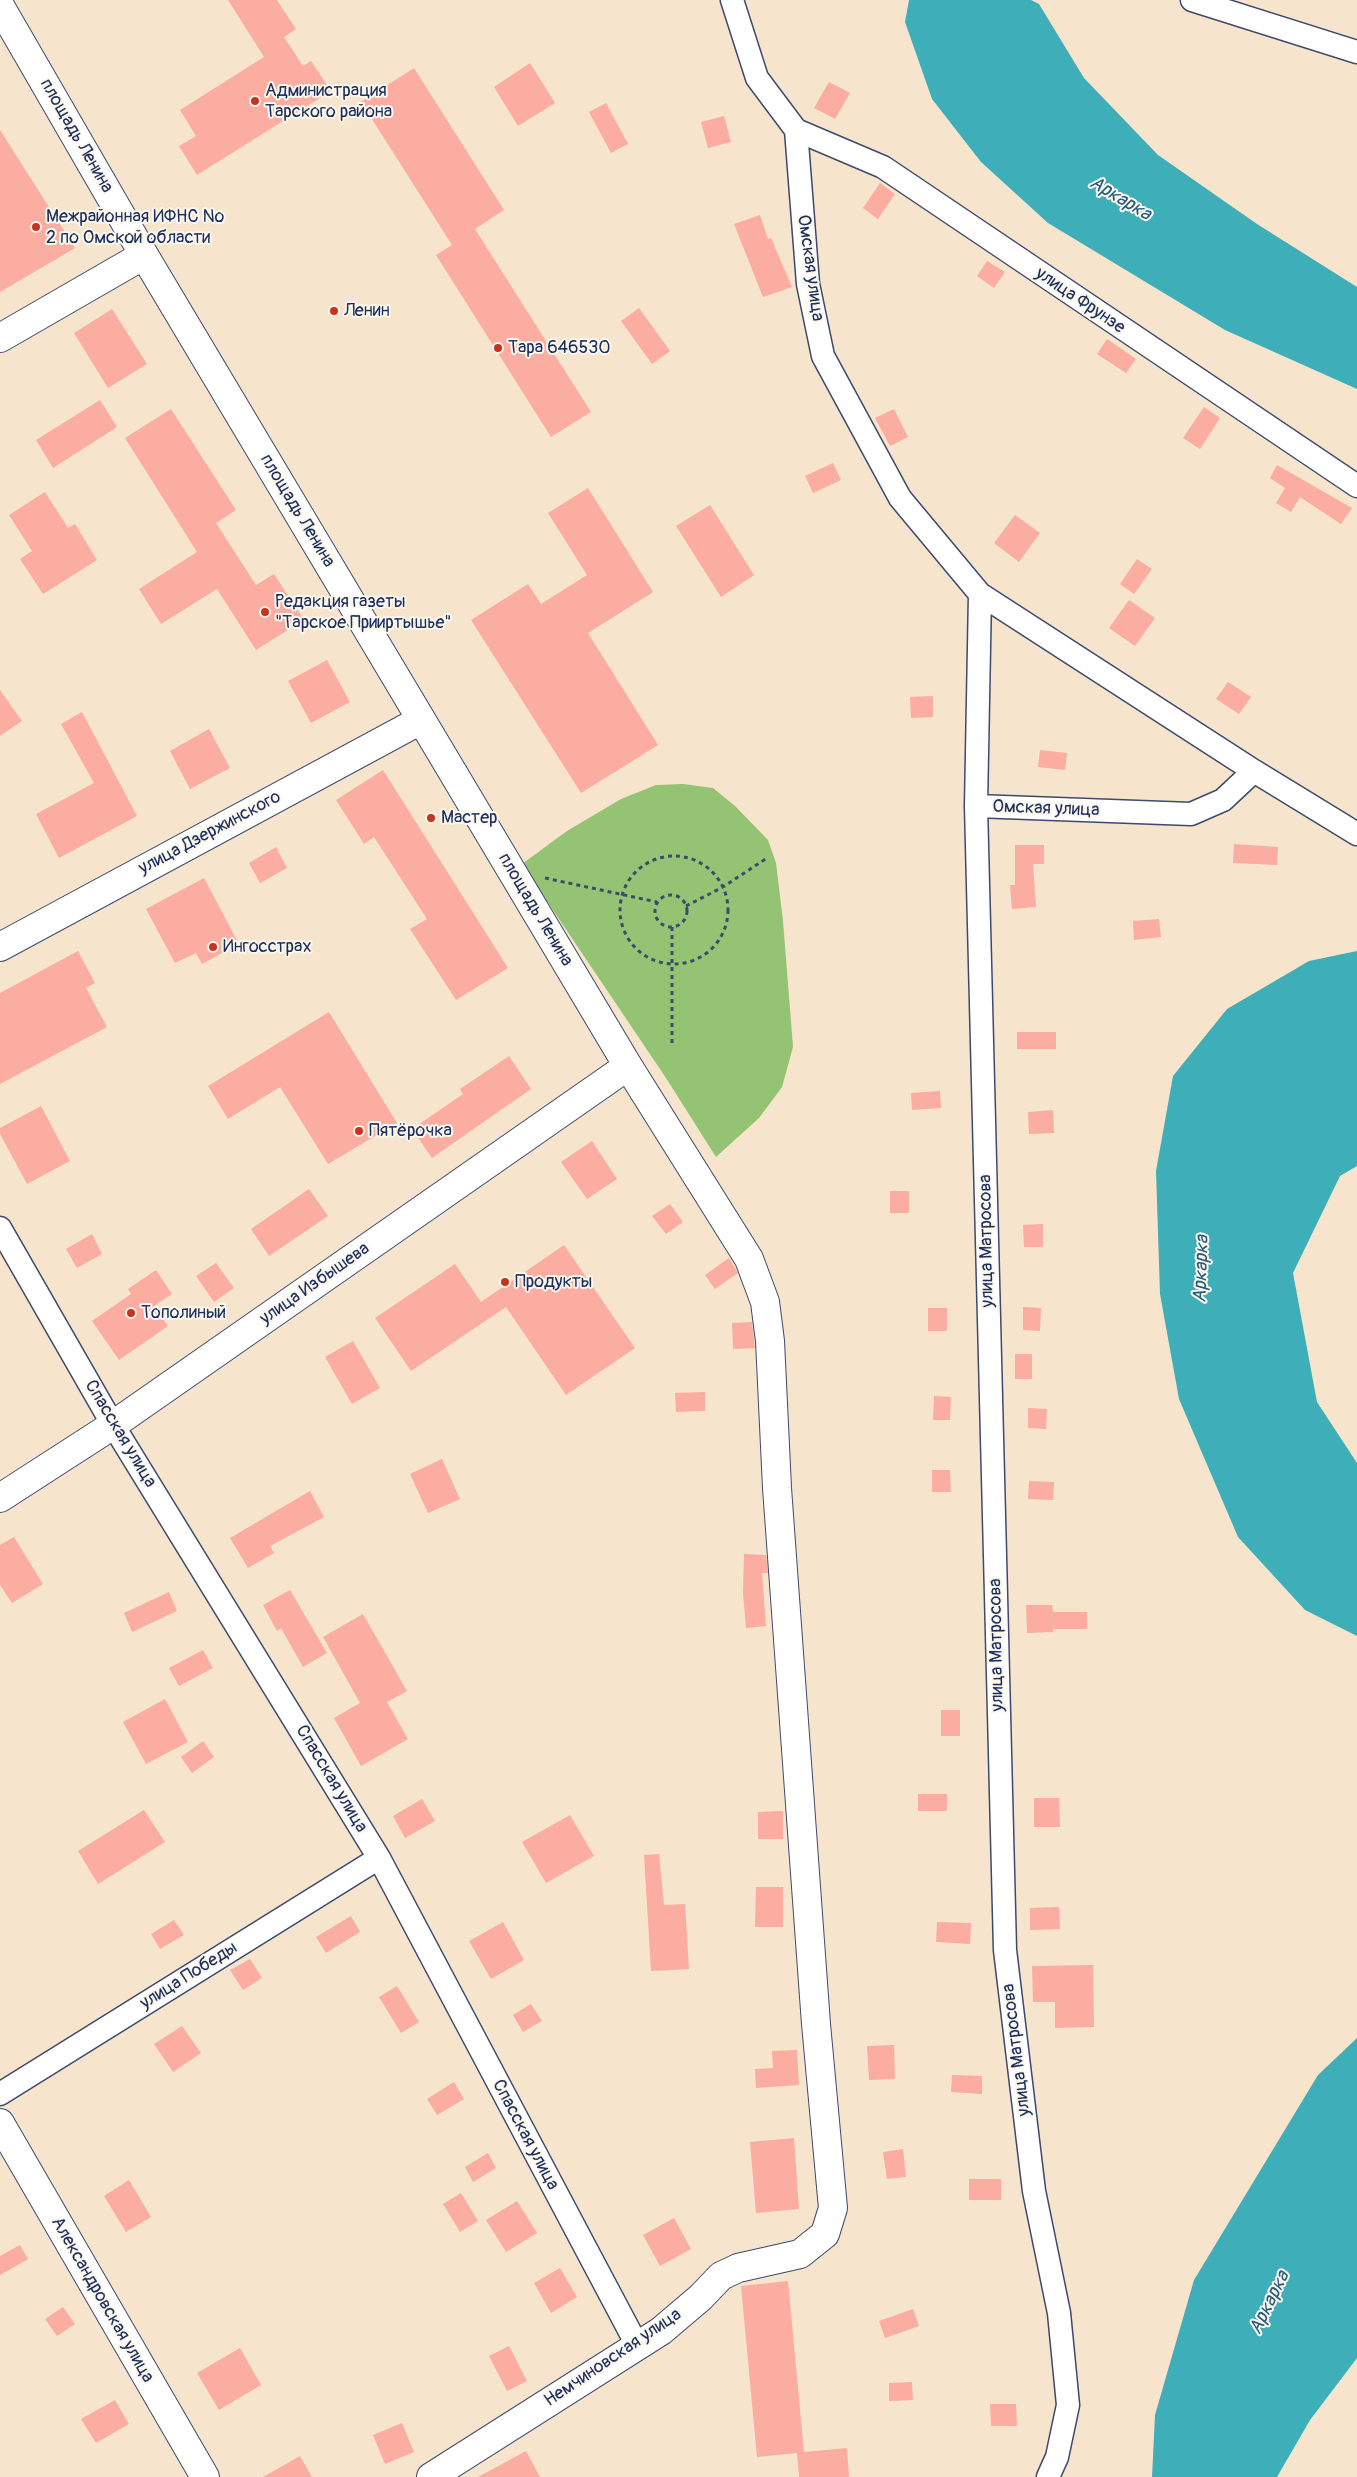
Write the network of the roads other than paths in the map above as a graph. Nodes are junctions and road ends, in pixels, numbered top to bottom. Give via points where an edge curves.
1 (732, 0) edge
2 (1192, 0) edge
3 (0, 6) edge
4 (1357, 52) edge
5 (796, 130) junction
6 (144, 255) junction
7 (0, 338) edge
8 (1357, 486) edge
9 (980, 594) junction
10 (421, 720) junction
11 (1254, 772) junction
12 (976, 806) junction
13 (1357, 834) edge
14 (0, 947) edge
15 (628, 1066) junction
16 (0, 1228) edge
17 (113, 1425) junction
18 (0, 1498) edge
19 (379, 1858) junction
20 (0, 2094) edge
21 (0, 2123) edge
22 (833, 2208) joint
23 (636, 2345) junction
24 (205, 2477) edge
25 (431, 2477) edge
26 (1048, 2477) edge

1 - 5 street via 757,78
2 - 4 street
3 - 6 street, площадь Ленина
5 - 8 street, улица Фрунзе via 883,167
5 - 9 street, Омская улица via 808,284 823,356 900,498
6 - 7 street
6 - 10 street, площадь Ленина
9 - 11 street, Омская улица
9 - 12 street, Омская улица
10 - 14 street, улица Дзержинского
10 - 15 street, площадь Ленина
11 - 12 street, Омская улица via 1223,800 1191,814
11 - 13 street, Омская улица
12 - 26 street, улица Матросова via 1005,1950 1034,2191 1059,2313 1068,2405 1057,2457
15 - 17 street, улица Избышева
15 - 22 street, площадь Ленина via 749,1259 765,1302
16 - 17 street, Спасская улица
17 - 18 street, улица Избышева
17 - 19 street, Спасская улица
19 - 20 street, улица Победы
19 - 23 street, Спасская улица
21 - 24 street, Александровская улица
22 - 23 street, Немчиновская улица via 825,2234 800,2254 738,2268 721,2276 661,2331
23 - 25 street, Немчиновская улица

